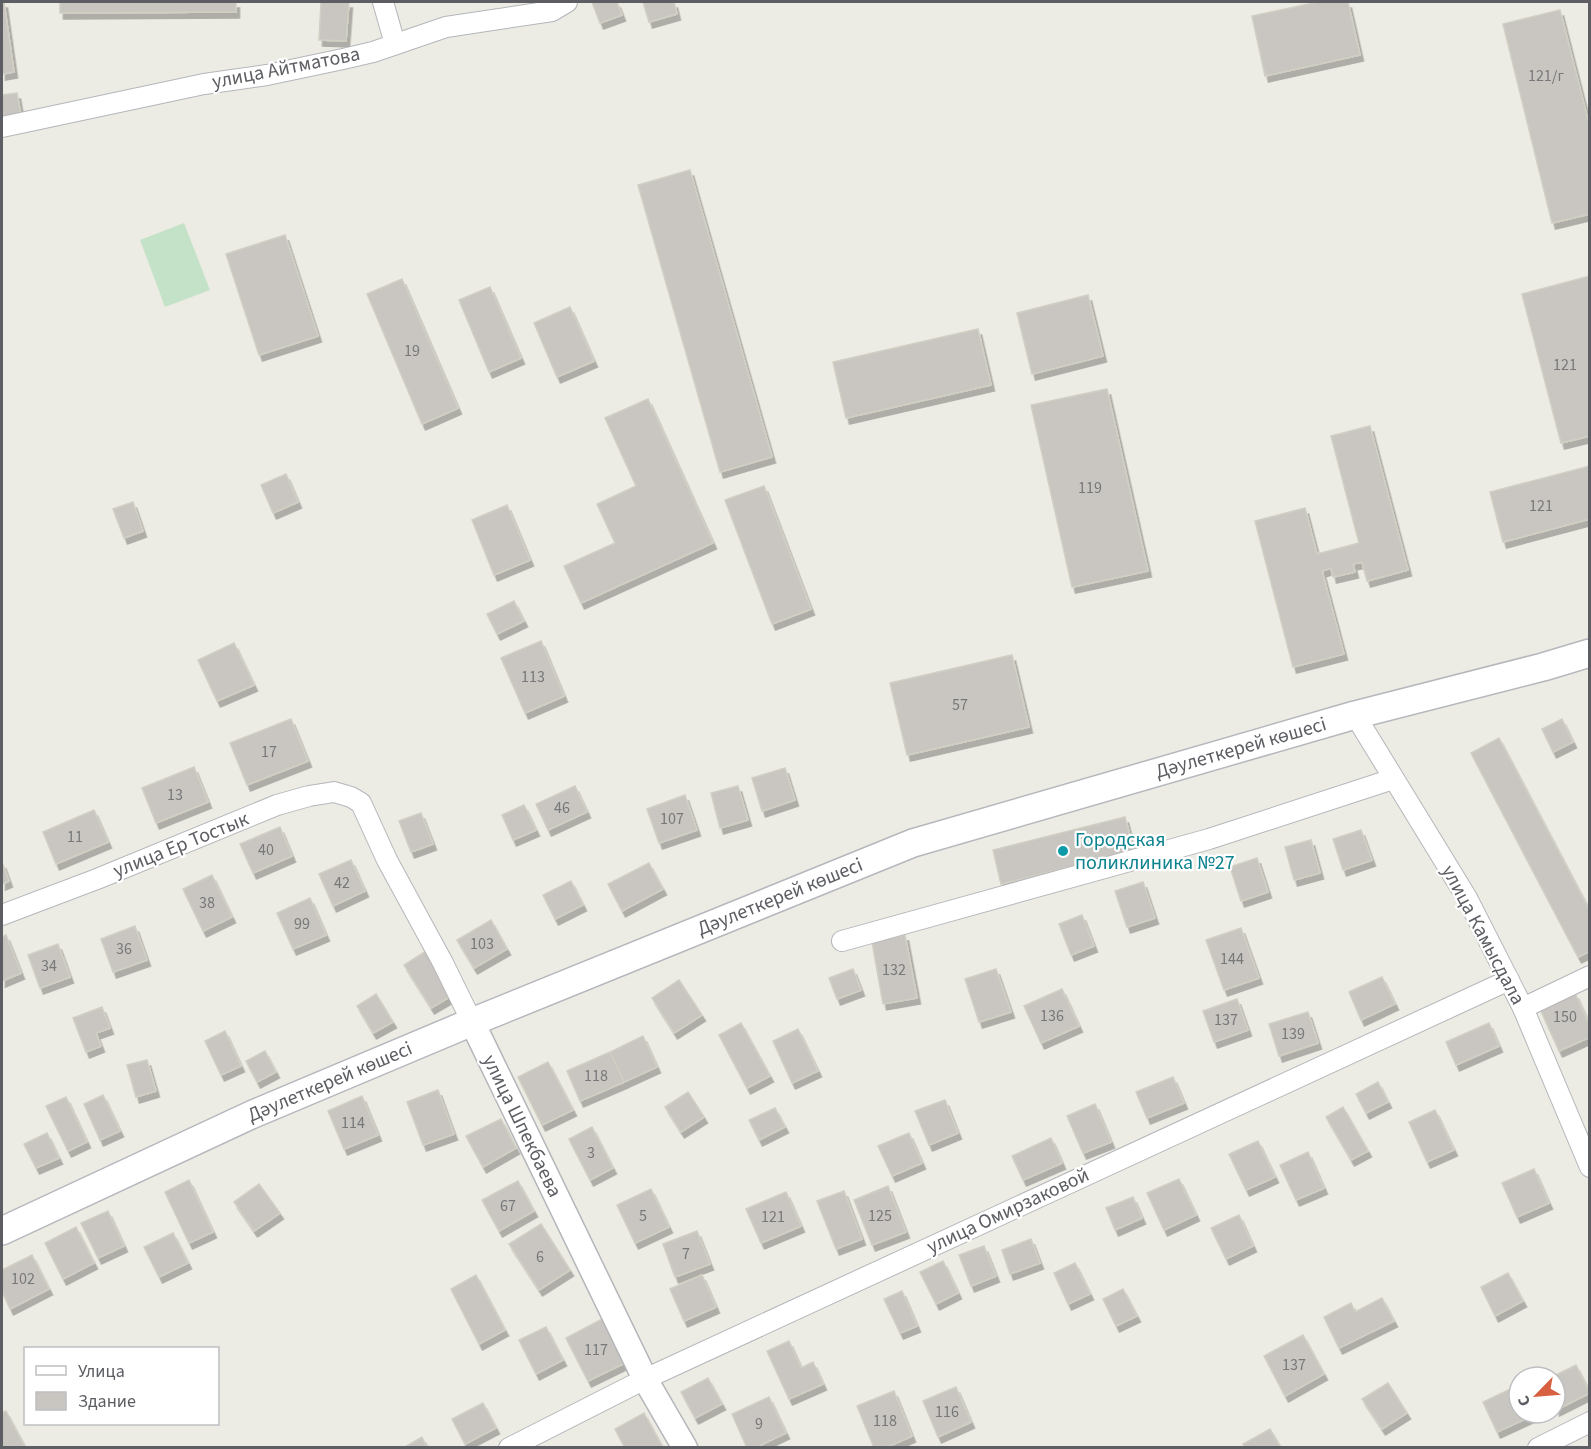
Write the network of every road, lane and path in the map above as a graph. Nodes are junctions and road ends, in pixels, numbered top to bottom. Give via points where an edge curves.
1 (383, 2) edge
2 (567, 2) edge
3 (395, 44) junction
4 (2, 127) edge
5 (1590, 653) edge
6 (1355, 715) junction
7 (1393, 779) junction
8 (361, 803) joint
9 (2, 915) edge
10 (842, 941) dead end
11 (1590, 976) edge
12 (1509, 980) junction
13 (1523, 1008) junction
14 (472, 1022) junction
15 (1590, 1167) edge
16 (2, 1231) edge
17 (645, 1379) junction
18 (1590, 1422) edge
19 (509, 1448) edge
20 (685, 1448) edge
21 (1538, 1448) edge

1 - 3 street
2 - 3 street, улица Айтматова via 552,11 446,27
3 - 4 street, улица Айтматова via 343,59
5 - 6 main road, Дәулеткерей көшесі
6 - 7 street, улица Камысдала
6 - 14 main road, Дәулеткерей көшесі via 913,843
7 - 10 street via 1209,839
7 - 12 street, улица Камысдала via 1467,898
8 - 9 street, улица Ер Тостык via 334,792 277,805
8 - 14 street, улица Шпекбаева
11 - 13 street
12 - 13 street, улица Камысдала
12 - 17 street, улица Омирзаковой
13 - 15 street, улица Камысдала
14 - 16 main road, Дәулеткерей көшесі via 251,1115
14 - 17 street, улица Шпекбаева
17 - 19 street, улица Омирзаковой
17 - 20 street, улица Шпекбаева
18 - 21 street

